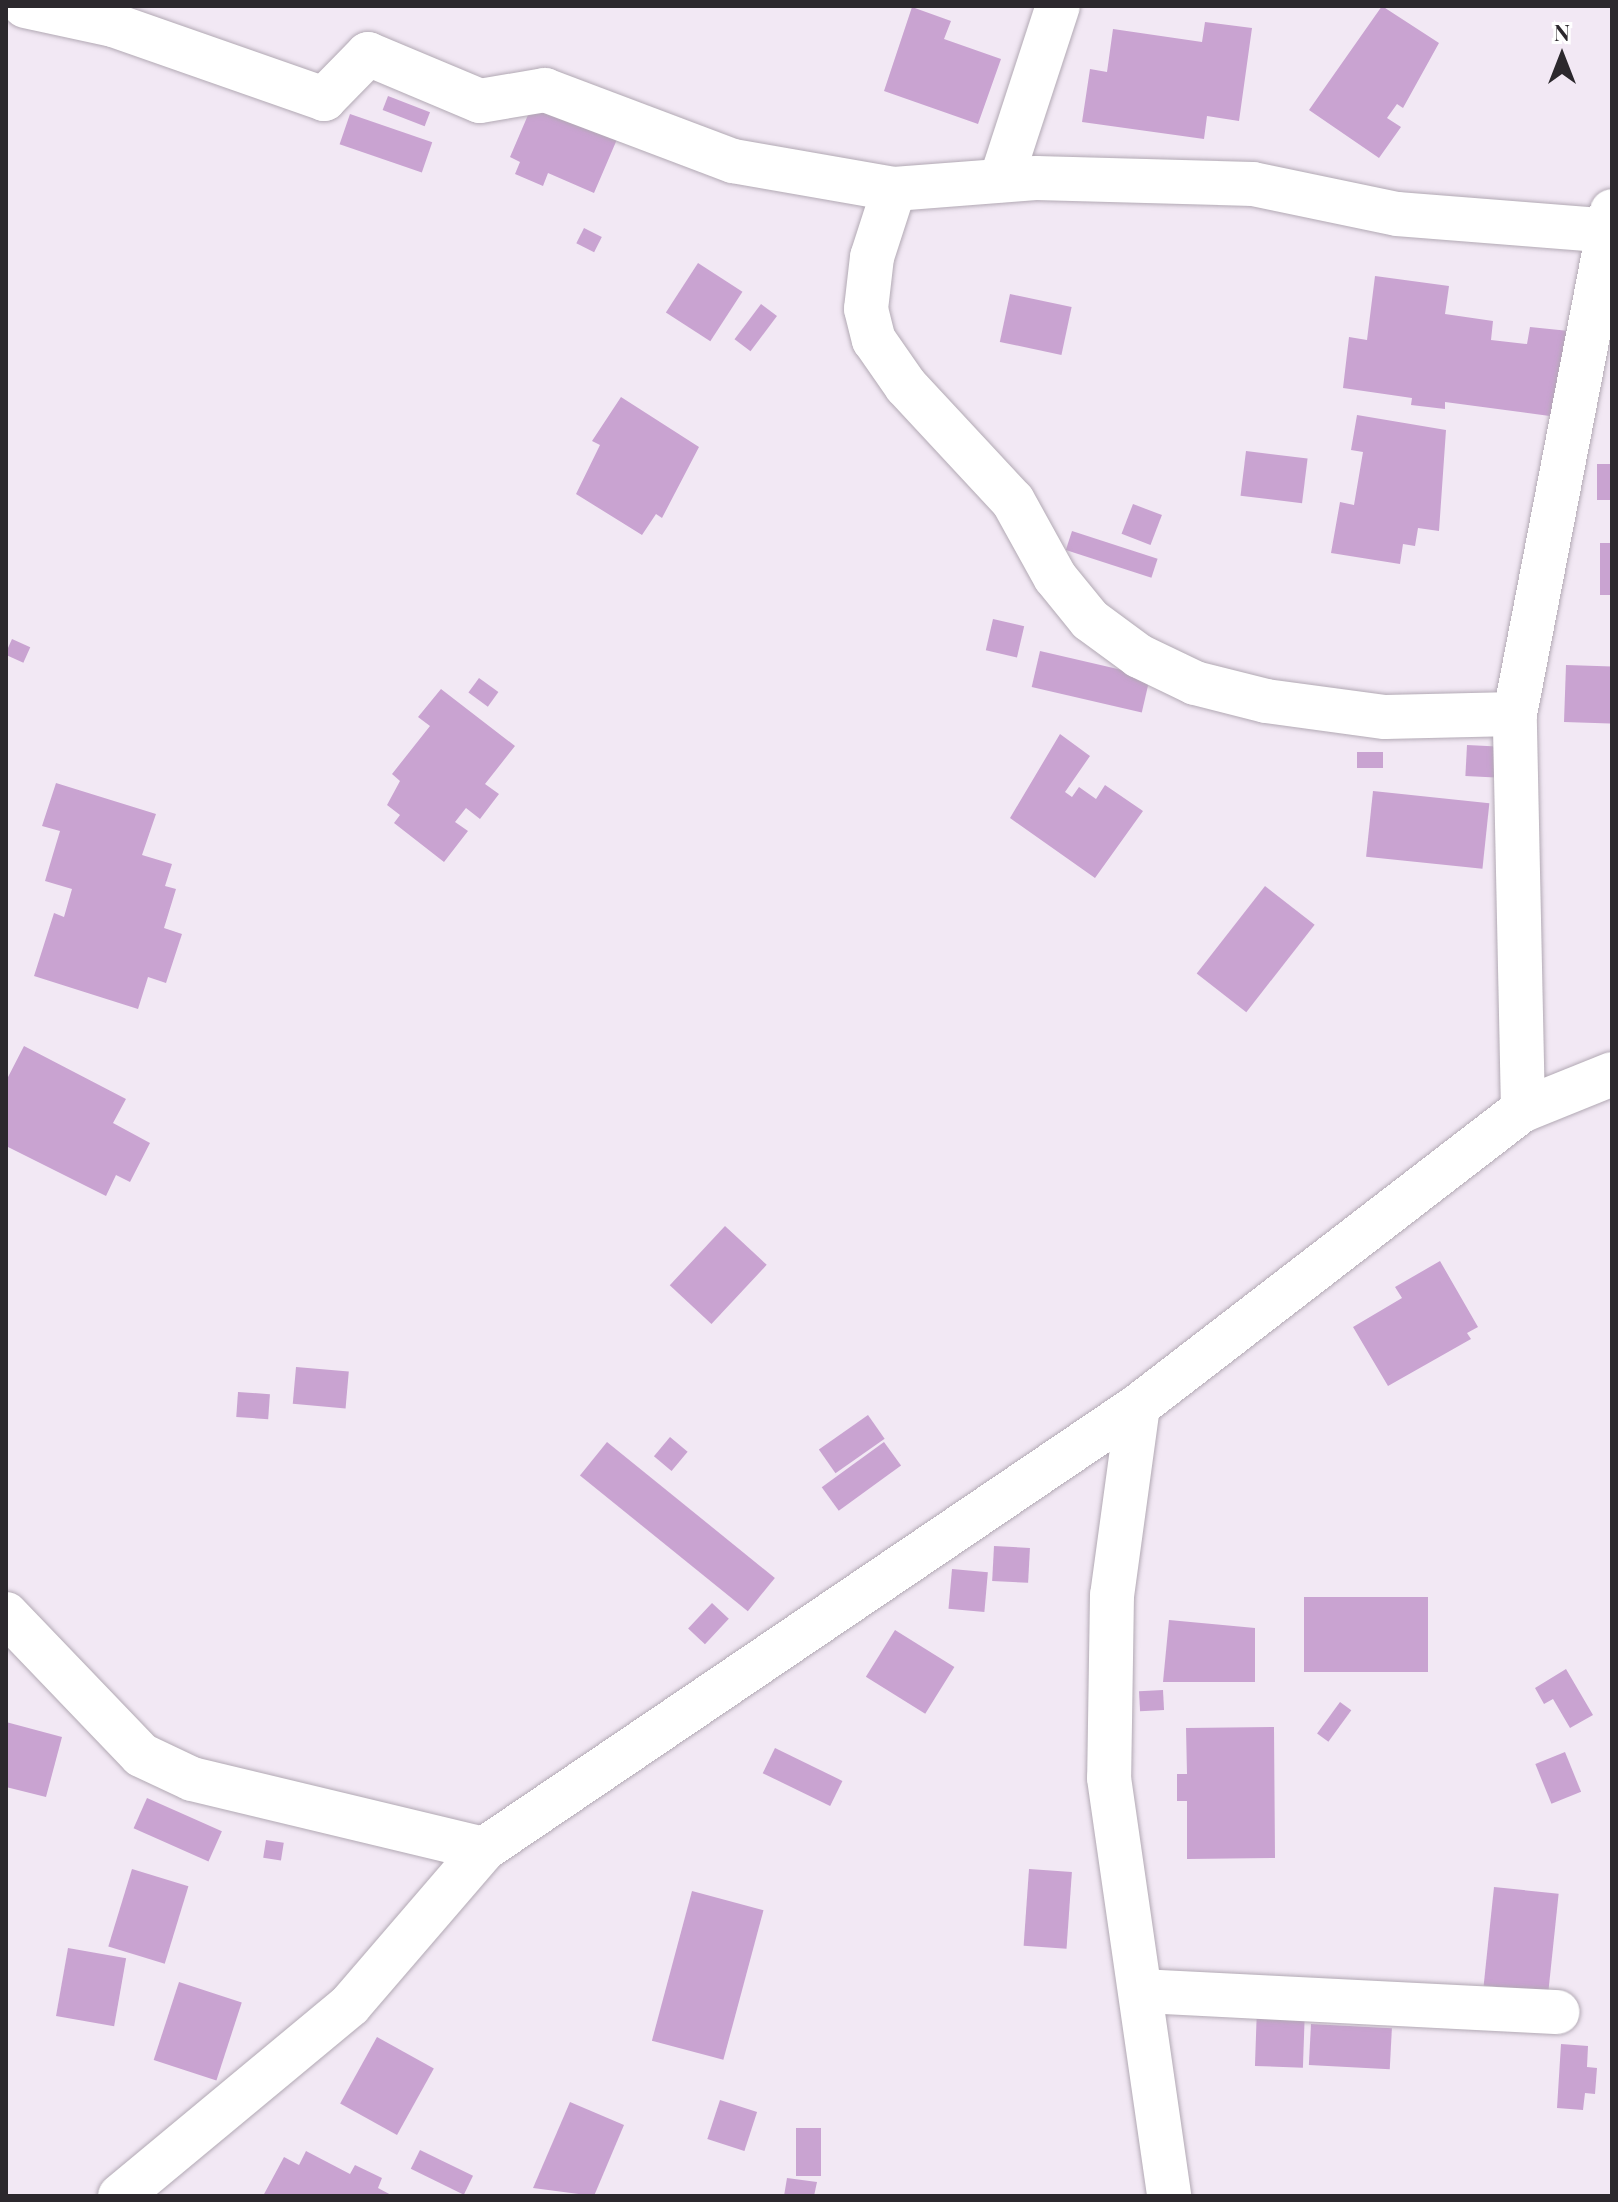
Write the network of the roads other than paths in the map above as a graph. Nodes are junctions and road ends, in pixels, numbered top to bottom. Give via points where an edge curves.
1 (25, 6) edge
2 (1058, 6) edge
3 (1001, 180) junction
4 (894, 189) junction
5 (1610, 224) edge
6 (1515, 714) junction
7 (1612, 1074) edge
8 (1523, 1110) junction
9 (1138, 1406) junction
10 (6, 1614) edge
11 (484, 1849) junction
12 (1142, 1991) junction
13 (1557, 2012) dead end
14 (120, 2196) edge
15 (1169, 2196) edge

1 - 4 street via 113,25 324,99 368,54 480,101 545,90 733,161
2 - 3 street
3 - 4 street
3 - 5 street via 1253,184 1397,214
4 - 6 street via 872,257 866,309 874,340 906,386 1013,501 1055,577 1090,620 1139,656 1195,683 1266,701 1385,717
5 - 6 street
6 - 8 street
7 - 8 street
8 - 9 street
9 - 11 street
9 - 12 street via 1112,1595 1109,1778
10 - 11 street via 141,1755 192,1779
11 - 14 street via 350,2005
12 - 13 street
12 - 15 street

